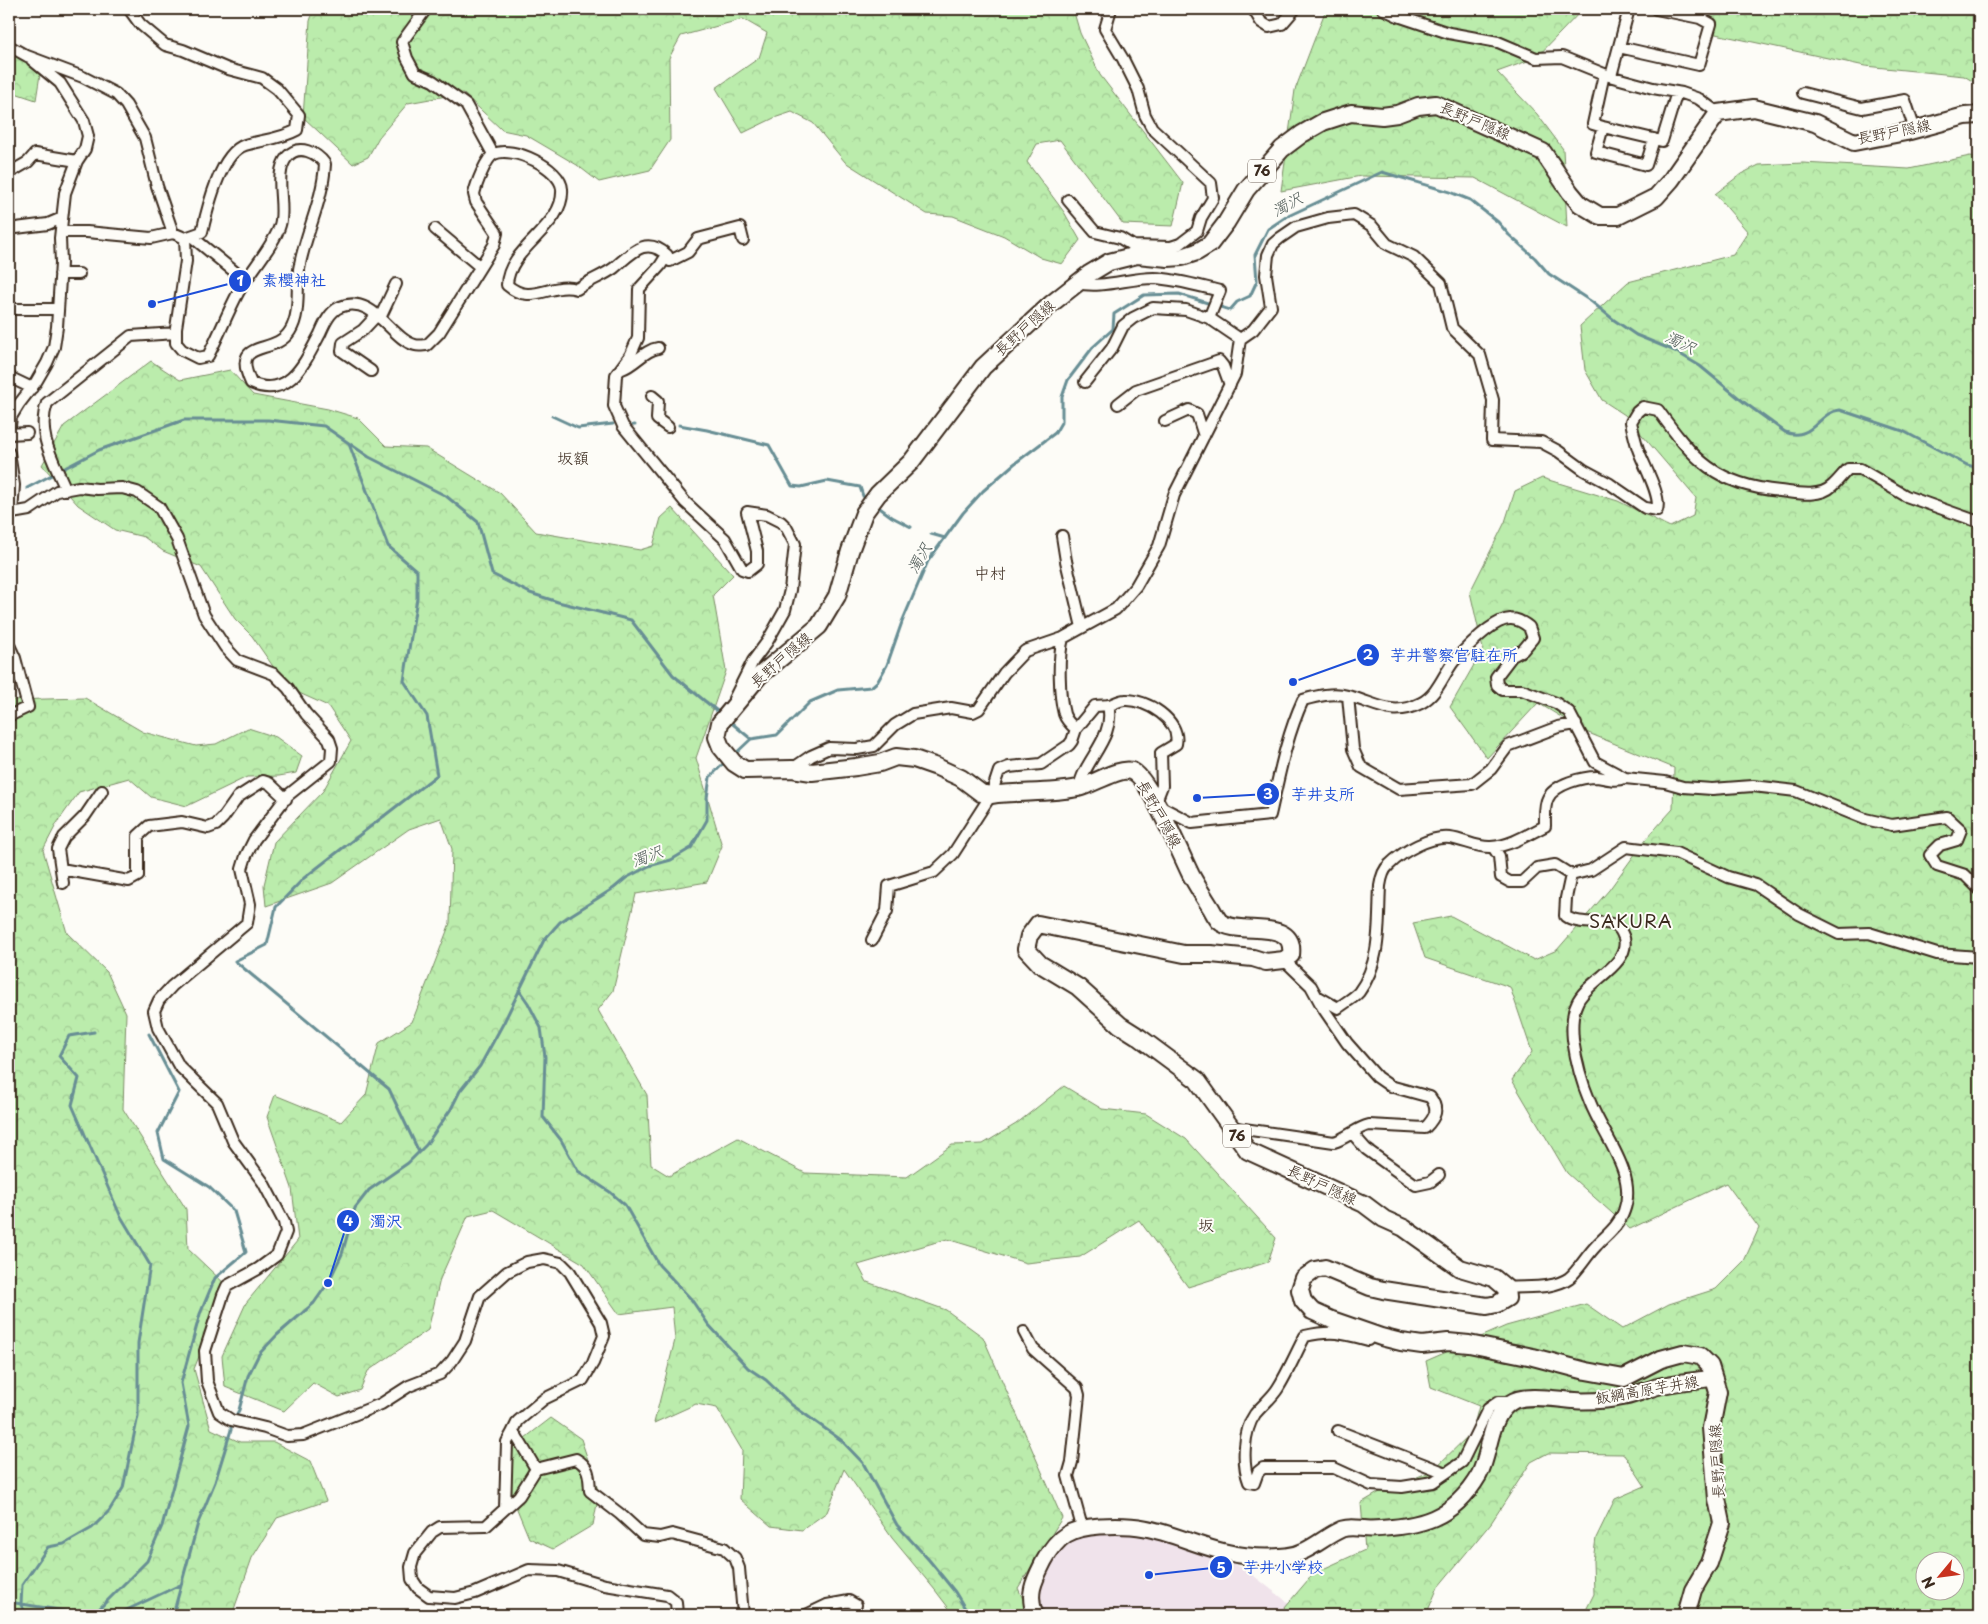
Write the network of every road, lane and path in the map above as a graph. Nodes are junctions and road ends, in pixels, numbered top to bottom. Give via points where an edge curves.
1 (129, 9) edge
2 (426, 9) edge
3 (1111, 9) edge
4 (1256, 9) edge
5 (1296, 9) edge
6 (1383, 9) edge
7 (1629, 9) edge
8 (1656, 9) edge
9 (9, 46) edge
10 (1619, 47) junction
11 (27, 56) junction
12 (1608, 75) junction
13 (1678, 92) junction
14 (1803, 93) dead end
15 (1718, 113) junction
16 (1979, 115) edge
17 (1603, 126) junction
18 (1915, 130) junction
19 (1654, 139) junction
20 (493, 154) junction
21 (76, 161) junction
22 (9, 173) edge
23 (1068, 200) dead end
24 (62, 218) junction
25 (16, 228) dead end
26 (435, 229) dead end
27 (61, 232) junction
28 (173, 233) junction
29 (188, 237) junction
30 (743, 240) dead end
31 (1132, 251) junction
32 (667, 255) junction
33 (479, 266) junction
34 (60, 274) junction
35 (79, 274) dead end
36 (246, 281) junction
37 (1077, 283) junction
38 (396, 284) dead end
39 (9, 309) edge
40 (58, 309) junction
41 (1210, 315) junction
42 (378, 316) junction
43 (176, 333) junction
44 (1240, 339) junction
45 (658, 348) dead end
46 (372, 371) dead end
47 (619, 371) junction
48 (9, 377) edge
49 (1085, 382) dead end
50 (1230, 385) junction
51 (32, 388) junction
52 (652, 396) dead end
53 (1118, 404) dead end
54 (1165, 421) dead end
55 (668, 427) dead end
56 (27, 433) dead end
57 (9, 434) edge
58 (1204, 436) junction
59 (9, 453) edge
60 (66, 490) junction
61 (10, 514) edge
62 (1979, 522) edge
63 (1062, 536) dead end
64 (1082, 626) junction
65 (1063, 638) junction
66 (9, 645) edge
67 (1348, 696) junction
68 (1108, 705) junction
69 (730, 709) junction
70 (9, 716) edge
71 (1576, 724) junction
72 (1076, 729) junction
73 (792, 769) junction
74 (1625, 778) junction
75 (1079, 788) junction
76 (102, 791) dead end
77 (991, 795) junction
78 (286, 798) junction
79 (1155, 804) junction
80 (1492, 847) junction
81 (61, 869) junction
82 (1571, 875) junction
83 (63, 883) dead end
84 (1979, 889) edge
85 (872, 940) dead end
86 (1979, 958) edge
87 (1284, 960) junction
88 (1316, 996) junction
89 (1230, 1127) junction
90 (1352, 1133) junction
91 (1439, 1175) dead end
92 (1506, 1288) junction
93 (1024, 1332) dead end
94 (1391, 1340) junction
95 (1714, 1378) junction
96 (1511, 1402) junction
97 (1338, 1432) dead end
98 (512, 1433) junction
99 (536, 1469) junction
100 (1446, 1473) junction
101 (505, 1508) junction
102 (1082, 1527) junction
103 (677, 1615) edge
104 (743, 1615) edge
105 (806, 1615) edge
106 (848, 1615) edge
107 (1035, 1615) edge
108 (1686, 1615) edge

1 - 29 street via 140,24 165,45 262,78 277,89 299,115 297,130 289,135 243,146 232,155 224,166 207,208 202,232
2 - 20 street via 402,42 406,58 415,73 433,81 466,104
3 - 31 street via 1105,29 1138,89 1145,116 1152,128 1211,184 1213,198 1197,231 1180,244
4 - 5 street via 1261,22 1269,27 1282,24
6 - 12 street via 1448,33 1498,42 1536,58 1562,57
7 - 10 street
8 - 10 street via 1700,18 1711,24 1699,65
9 - 11 street
10 - 12 street
11 - 21 street via 60,83 84,121 88,136
11 - 28 street via 83,76 116,94 126,105 145,138
12 - 13 street
12 - 17 street via 1593,124
13 - 15 street via 1699,98
13 - 19 street via 1662,141
14 - 18 street via 1862,108 1905,100
15 - 18 main road, 長野戸隠線 via 1754,108 1815,123 1854,142
15 - 31 main road, 長野戸隠線 / 76 via 1656,198 1618,216 1600,216 1580,204 1543,152 1436,104 1382,116 1342,115 1323,122 1282,149 1246,190 1210,244 1197,252 1168,258
16 - 18 main road, 長野戸隠線
17 - 19 street
17 - 19 street via 1596,152 1646,165
20 - 32 street via 503,152 529,157 559,178 562,189 560,206 511,266 507,285 513,290 520,294 568,286 577,289 613,268 634,250 650,246
20 - 33 street via 474,194 497,233 494,245
21 - 22 street via 35,154 25,168
21 - 24 street via 65,193
23 - 31 street via 1095,232 1120,238
24 - 25 street via 48,224
24 - 27 street
26 - 33 street
27 - 28 street via 151,238
27 - 34 street
28 - 29 street
29 - 36 street
29 - 43 street
30 - 32 street via 740,228 698,239 688,252 670,261
31 - 37 main road, 長野戸隠線 / 76
32 - 47 street via 639,289 638,338
33 - 42 street via 439,333 427,345 415,346 396,334
34 - 35 street
34 - 40 street
36 - 42 street via 280,225 280,174 287,158 298,151 310,151 325,164 324,183 300,264 292,326 282,340 252,351 246,358 245,368 252,383 263,389 277,387 288,382 310,353 328,317 340,307 364,307
36 - 43 street via 208,356 198,358 182,350 176,343
37 - 41 street via 1091,286 1162,279 1220,290
37 - 69 main road, 長野戸隠線 / 76 via 983,367 911,462 878,494 864,513 838,596 819,626 759,676
38 - 42 street
39 - 40 street
40 - 51 street via 54,347
41 - 44 street
41 - 49 street via 1153,308 1133,318 1123,326 1112,348
42 - 46 street via 343,343 342,351
43 - 60 street via 131,336 47,403 43,414 44,439
44 - 50 street via 1235,374
44 - 62 street via 1253,330 1271,307 1266,275 1273,244 1296,227 1354,215 1372,226 1387,244 1414,257 1441,283 1452,328 1480,355 1493,400 1492,440 1540,442 1645,508 1657,510 1659,505 1637,448 1631,422 1643,407 1658,410 1700,461 1719,475 1752,488 1809,494 1822,492 1831,488 1848,469 1860,469 1906,496
45 - 47 street
47 - 69 street via 616,374 614,406 624,426 685,502 725,539 742,570 748,572 757,564 747,512 767,515 781,522 795,544 790,590 784,610 768,642 753,661
48 - 51 street
50 - 53 street via 1219,361 1136,390
50 - 58 street
51 - 57 street via 11,418
52 - 55 street via 658,401 657,419
54 - 58 street via 1189,410 1197,414
56 - 57 street
58 - 64 street via 1174,495 1159,546 1136,586 1116,609
59 - 61 street via 14,485
60 - 61 street via 57,491 29,510
60 - 78 street via 79,487 122,488 138,492 159,507 177,539 204,615 225,647 237,660 274,674 329,739 331,761
63 - 64 street
64 - 65 street
65 - 72 street via 1064,714
65 - 73 street via 1025,651 1004,673 979,709 973,712 951,708 913,714 874,746 829,748
66 - 70 street via 28,707
67 - 71 street via 1353,749 1361,767 1399,789 1472,784 1491,769 1508,746 1558,727
67 - 71 street via 1394,711 1421,703 1432,695 1454,662 1477,639 1498,621 1512,618 1529,627 1533,638 1523,650 1512,656 1496,677 1497,684 1503,690 1522,690 1556,703 1569,712
67 - 79 street via 1322,694 1303,700 1291,729 1270,815 1192,823
68 - 72 street via 1094,706
68 - 75 street via 1111,716 1107,730 1081,777
68 - 79 street via 1126,700 1146,703 1172,724 1178,736 1176,744 1161,753 1162,786
69 - 73 main road, 長野戸隠線 / 76 via 720,723 717,736 734,763 745,770
71 - 74 street via 1595,762
72 - 77 street via 1068,745 1041,764 999,771
73 - 77 main road, 長野戸隠線 / 76 via 828,771 880,763 896,757 937,767 961,778 981,793
74 - 80 street via 1580,779 1554,790 1546,800 1545,826 1525,837
74 - 84 street via 1712,789 1753,786 1787,789 1892,825 1947,817 1961,830 1957,840 1940,845 1930,855 1937,866 1965,875
75 - 77 main road, 長野戸隠線
75 - 79 main road, 長野戸隠線 via 1124,770 1132,771 1143,780
76 - 81 street via 85,816 64,837 58,849
77 - 85 street via 953,854 934,872 889,886 887,911
78 - 81 street via 262,781 238,798 216,825 208,828 182,822 149,826 138,836 138,876 129,881
78 - 98 street via 246,856 242,869 250,904 247,923 172,986 154,1011 158,1028 179,1066 218,1103 233,1141 262,1182 284,1222 286,1232 277,1255 227,1286 205,1351 211,1396 219,1412 231,1420 288,1436 304,1435 381,1404 409,1386 440,1374 465,1341 480,1296 507,1272 526,1262 544,1259 560,1263 570,1272 602,1323 604,1336 594,1363 583,1380 544,1399 518,1421
79 - 87 main road, 長野戸隠線 via 1192,876 1220,921 1230,926 1276,932 1288,937 1292,945 1291,955
80 - 82 street via 1499,856 1501,877 1510,882 1522,882 1537,868 1555,865
80 - 88 street via 1449,838 1433,839 1417,845 1388,865 1380,886 1377,950 1369,976 1358,993 1338,1008
81 - 83 street
82 - 86 street via 1591,870 1626,847 1676,853 1756,886 1799,914 1839,934 1869,933 1937,954
82 - 92 street via 1565,916 1572,920 1615,924 1622,931 1625,943 1622,957 1582,993 1576,1003 1573,1039 1590,1104 1627,1178 1629,1193 1620,1221 1570,1277 1551,1286
87 - 88 street via 1311,986
87 - 89 main road, 長野戸隠線 / 76 via 1266,962 1253,958 1184,954 1038,924 1029,936 1026,949 1040,964 1078,987 1120,1025 1197,1080
88 - 90 street via 1347,1042 1376,1076 1390,1086 1430,1097 1436,1104 1435,1115 1426,1128 1369,1125
89 - 90 street via 1334,1142
89 - 92 main road, 長野戸隠線 / 76 via 1248,1151 1364,1204 1460,1268 1494,1278
90 - 91 street via 1366,1149 1416,1185 1430,1182
92 - 94 main road, 長野戸隠線 via 1507,1298 1487,1306 1370,1287 1325,1268 1304,1278 1300,1290 1303,1302 1312,1311
93 - 102 street via 1033,1349 1077,1388 1079,1395 1068,1476
94 - 95 main road, 長野戸隠線 via 1422,1345 1469,1344 1624,1378 1661,1359 1683,1353 1700,1356 1710,1366
94 - 100 street via 1384,1345 1326,1332 1306,1336 1278,1389 1254,1416 1245,1442 1244,1463 1249,1482 1254,1483 1263,1468 1334,1468 1371,1485 1402,1487 1433,1482
95 - 96 main road, 飯綱高原芋井線 via 1658,1386 1624,1397 1584,1401 1522,1399
95 - 108 main road, 長野戸隠線 via 1718,1392 1711,1428 1722,1523 1709,1563 1692,1590
96 - 100 street via 1498,1402 1488,1409 1462,1462
96 - 102 main road via 1496,1422 1482,1470 1472,1488 1441,1515 1414,1526 1343,1529 1292,1555 1268,1558 1226,1553 1148,1528 1122,1524
97 - 100 street
98 - 99 street
98 - 101 street via 507,1442
99 - 101 street via 519,1496
99 - 104 street via 576,1459 588,1470 590,1491 643,1535 660,1537 672,1534 724,1548 736,1558 739,1568
101 - 103 street via 486,1526 440,1527 432,1532 415,1554 411,1567 412,1579 418,1588 429,1596 455,1598 529,1570 558,1571 605,1585 667,1595 676,1602
102 - 107 main road via 1059,1540 1033,1582 1031,1603
105 - 106 street via 826,1605 849,1601 856,1605 853,1613

